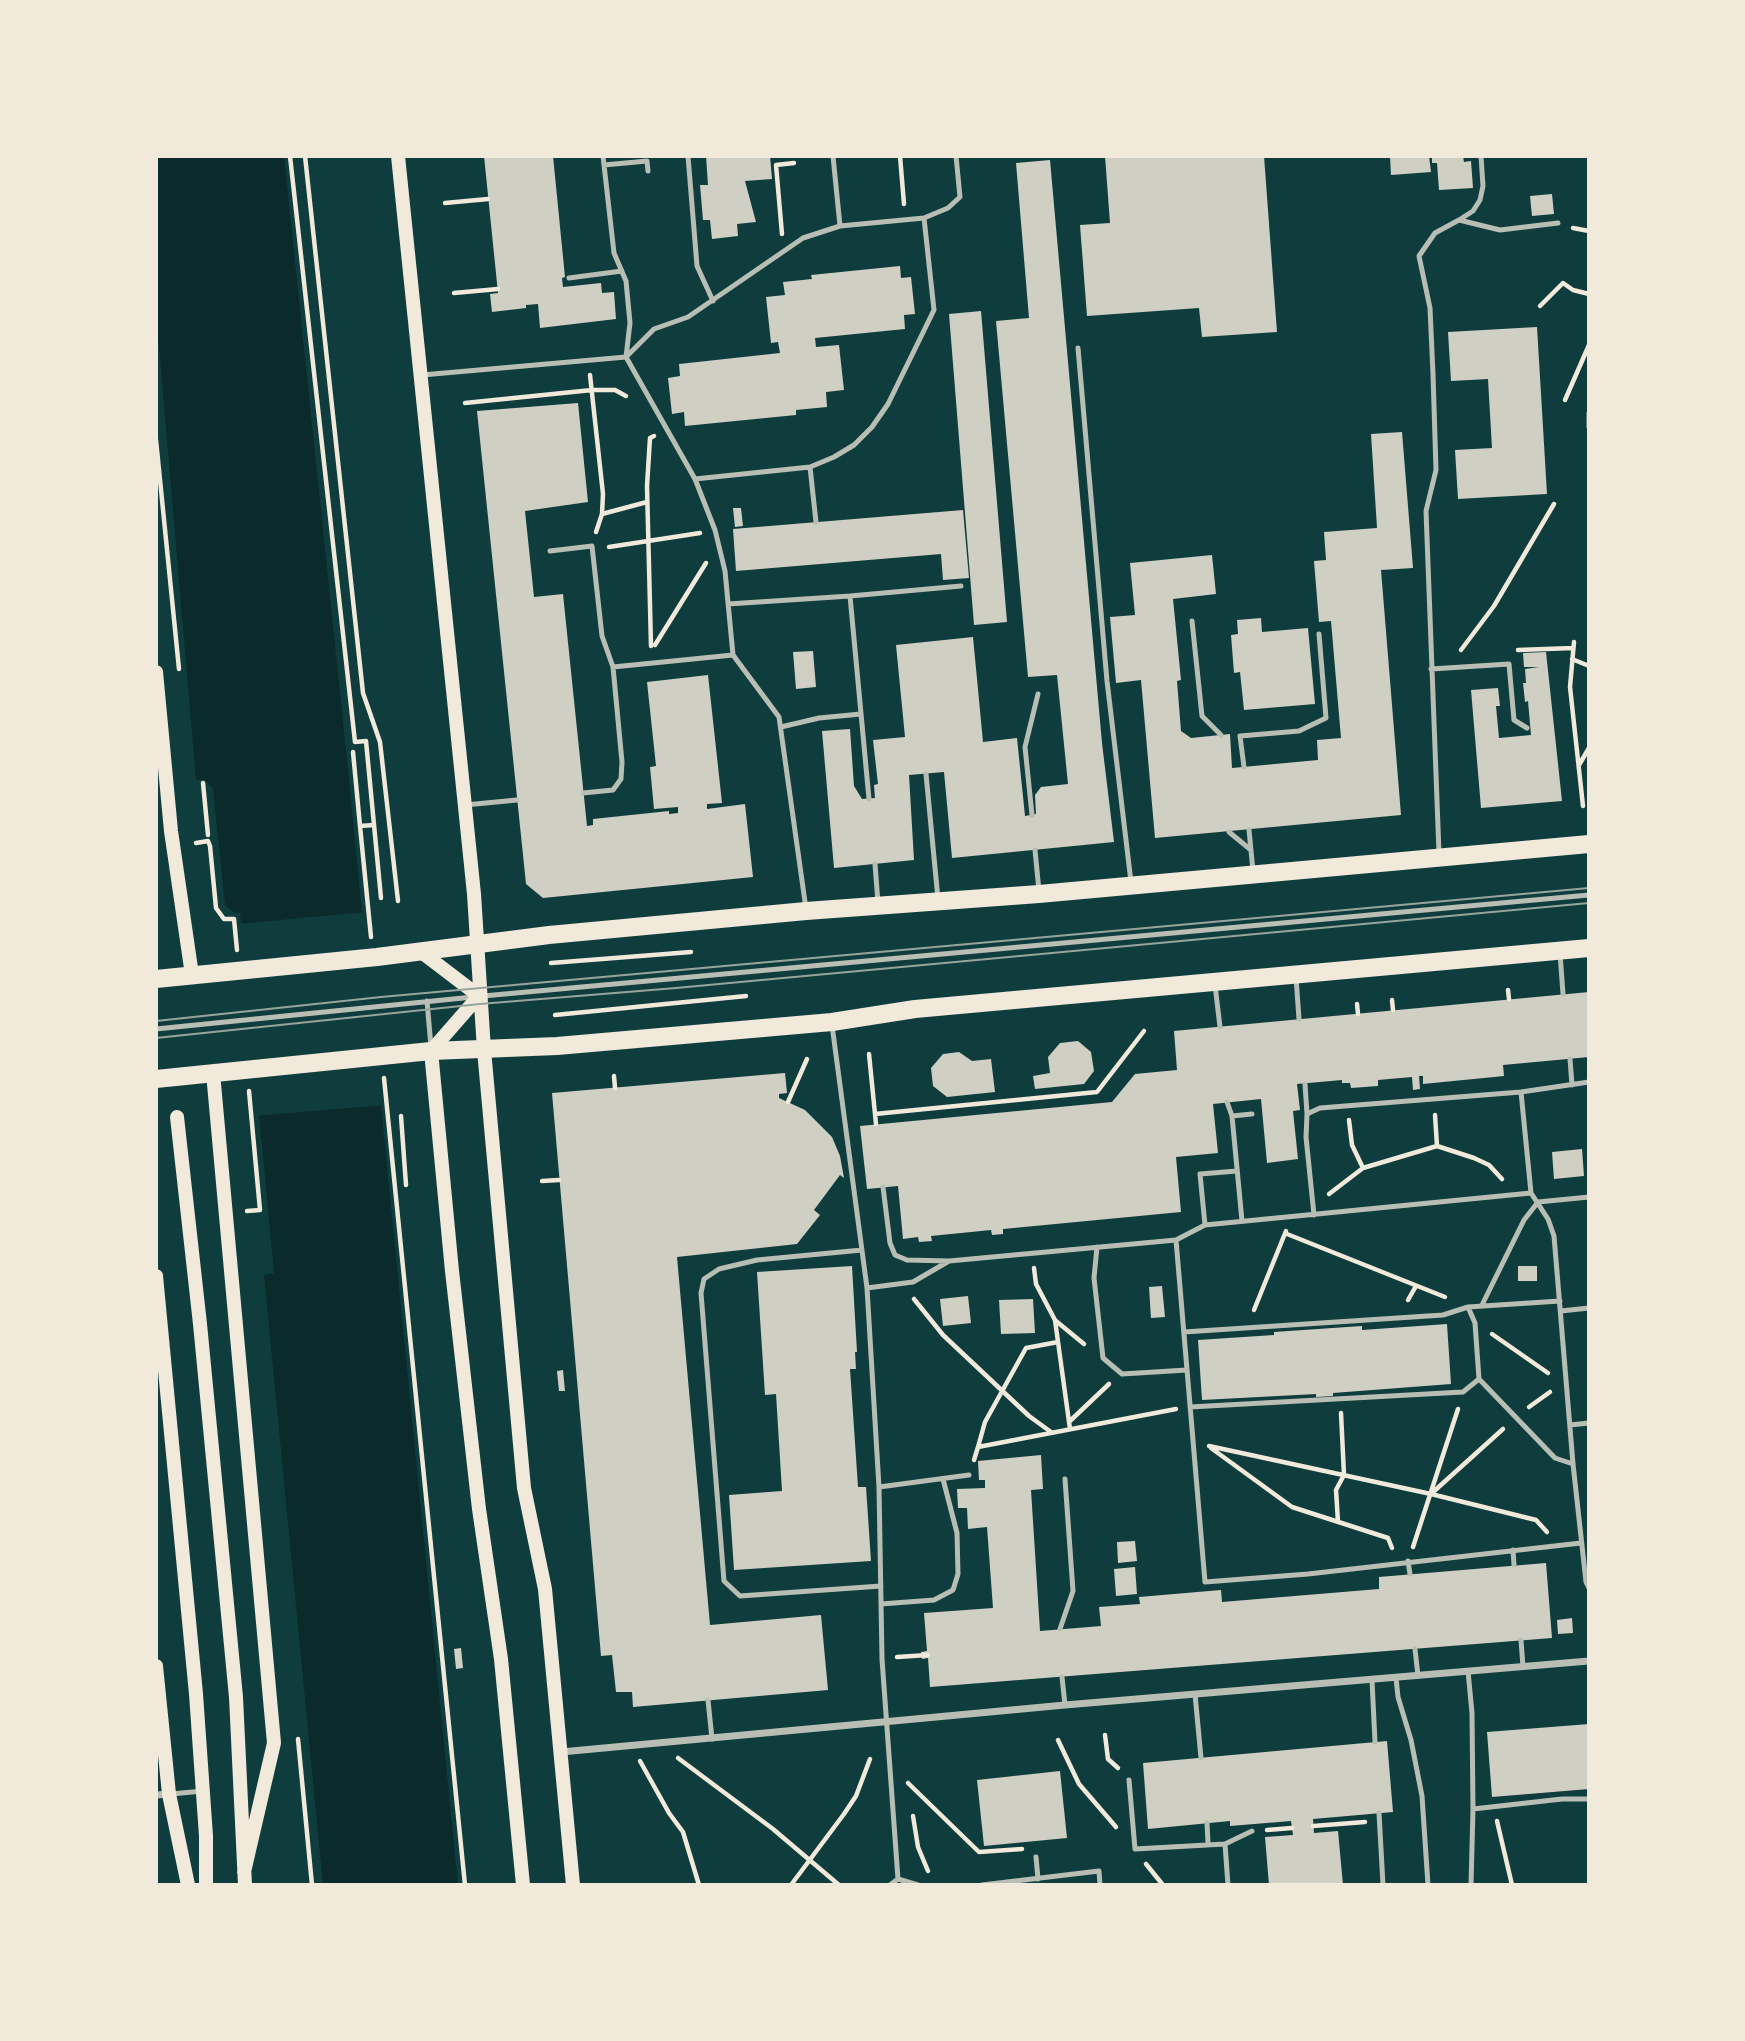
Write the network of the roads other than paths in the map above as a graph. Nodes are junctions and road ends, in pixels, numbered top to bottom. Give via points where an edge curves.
1 (398, 156) edge
2 (603, 156) edge
3 (688, 156) edge
4 (833, 156) edge
5 (956, 156) edge
6 (1481, 156) edge
7 (604, 165) junction
8 (648, 171) dead end
9 (924, 218) junction
10 (1459, 219) junction
11 (1558, 223) dead end
12 (839, 226) junction
13 (622, 271) junction
14 (569, 278) dead end
15 (713, 301) junction
16 (1078, 348) dead end
17 (626, 357) junction
18 (420, 375) junction
19 (1589, 413) edge
20 (1589, 427) edge
21 (810, 467) junction
22 (695, 479) junction
23 (816, 522) dead end
24 (550, 551) dead end
25 (961, 586) dead end
26 (850, 596) junction
27 (728, 604) junction
28 (1192, 621) dead end
29 (1319, 635) dead end
30 (733, 655) junction
31 (613, 667) junction
32 (1431, 670) junction
33 (156, 672) edge
34 (1038, 694) dead end
35 (861, 714) junction
36 (781, 727) junction
37 (1527, 727) dead end
38 (1221, 735) dead end
39 (1244, 767) dead end
40 (926, 774) dead end
41 (583, 793) dead end
42 (869, 799) dead end
43 (517, 800) dead end
44 (464, 805) junction
45 (1032, 815) dead end
46 (1250, 830) dead end
47 (1229, 832) dead end
48 (1589, 844) edge
49 (1035, 850) dead end
50 (1251, 850) junction
51 (1440, 857) junction
52 (875, 864) dead end
53 (1254, 874) junction
54 (1131, 886) junction
55 (1039, 894) junction
56 (1589, 895) edge
57 (938, 902) junction
58 (879, 906) junction
59 (806, 911) junction
60 (476, 944) junction
61 (1589, 948) edge
62 (1560, 950) junction
63 (420, 951) junction
64 (1296, 974) junction
65 (192, 975) junction
66 (156, 979) edge
67 (1214, 982) junction
68 (1563, 994) dead end
69 (479, 996) junction
70 (427, 1001) junction
71 (1298, 1019) dead end
72 (832, 1022) junction
73 (1220, 1027) dead end
74 (156, 1029) edge
75 (484, 1050) junction
76 (431, 1052) junction
77 (1570, 1059) dead end
78 (213, 1073) junction
79 (156, 1079) edge
80 (1589, 1082) edge
81 (1305, 1084) dead end
82 (1572, 1085) junction
83 (1521, 1092) junction
84 (1227, 1102) dead end
85 (1252, 1114) dead end
86 (1307, 1114) junction
87 (1232, 1115) junction
88 (177, 1117) dead end
89 (1237, 1171) junction
90 (883, 1187) dead end
91 (1531, 1194) junction
92 (1589, 1198) edge
93 (1538, 1202) junction
94 (1314, 1214) junction
95 (1242, 1221) junction
96 (1205, 1225) junction
97 (1176, 1240) junction
98 (1097, 1247) junction
99 (862, 1251) junction
100 (949, 1261) junction
101 (156, 1276) edge
102 (867, 1288) junction
103 (1560, 1301) junction
104 (1482, 1305) junction
105 (1468, 1307) junction
106 (1589, 1308) edge
107 (1561, 1311) junction
108 (1184, 1332) junction
109 (1187, 1370) junction
110 (1479, 1379) junction
111 (1190, 1407) junction
112 (1589, 1423) edge
113 (1570, 1425) junction
114 (1573, 1464) junction
115 (969, 1475) road end
116 (943, 1479) junction
117 (1065, 1479) dead end
118 (879, 1487) junction
119 (1581, 1542) junction
120 (1513, 1550) junction
121 (1408, 1561) junction
122 (1514, 1565) dead end
123 (1410, 1574) dead end
124 (881, 1586) junction
125 (1589, 1588) edge
126 (881, 1604) junction
127 (1060, 1629) dead end
128 (1521, 1640) dead end
129 (1415, 1649) dead end
130 (1589, 1661) edge
131 (156, 1667) edge
132 (1523, 1667) junction
133 (1468, 1671) junction
134 (1418, 1676) junction
135 (1062, 1677) dead end
136 (1396, 1678) junction
137 (1372, 1680) junction
138 (1195, 1694) junction
139 (708, 1700) dead end
140 (1065, 1705) junction
141 (887, 1722) junction
142 (712, 1739) junction
143 (1375, 1742) dead end
144 (560, 1752) junction
145 (1201, 1758) dead end
146 (1129, 1780) road end
147 (203, 1791) junction
148 (162, 1795) edge
149 (1589, 1799) edge
150 (1473, 1809) junction
151 (1379, 1813) dead end
152 (1207, 1823) dead end
153 (1252, 1832) dead end
154 (1208, 1843) junction
155 (1224, 1843) junction
156 (1036, 1857) road end
157 (245, 1879) edge
158 (898, 1879) junction
159 (1038, 1879) junction
160 (188, 1885) edge
161 (206, 1885) edge
162 (523, 1885) edge
163 (573, 1885) edge
164 (890, 1885) edge
165 (918, 1885) edge
166 (982, 1885) edge
167 (1100, 1885) edge
168 (1228, 1885) edge
169 (1383, 1885) edge
170 (1428, 1885) edge
171 (1471, 1885) edge

1 - 18 main road
2 - 7 lane
3 - 15 lane via 697,266
4 - 12 lane
5 - 9 lane via 960,197
6 - 10 lane via 1480,200
7 - 8 lane via 647,161
7 - 13 lane via 614,253
9 - 12 lane
9 - 21 lane via 934,310 872,427 854,445
10 - 11 lane via 1500,230
10 - 32 lane via 1435,233 1419,256 1430,308 1436,470 1426,511
12 - 15 lane via 803,238
13 - 14 lane
13 - 17 lane via 630,323
15 - 17 lane via 688,317 654,329
16 - 54 lane via 1107,681
17 - 18 lane
17 - 22 lane
18 - 44 main road
19 - 20 lane
21 - 22 lane
21 - 23 lane
22 - 27 lane via 719,543
24 - 31 lane via 592,547 602,636
25 - 26 lane
26 - 27 lane
26 - 35 lane
27 - 30 lane
28 - 38 lane via 1202,716
29 - 39 lane via 1326,718 1299,731 1240,736
30 - 31 lane
30 - 36 lane via 779,717
31 - 41 lane via 621,779 612,790
32 - 37 lane via 1509,664 1514,720
32 - 51 lane
33 - 65 main road via 171,831
34 - 45 lane via 1025,747
35 - 36 lane
35 - 42 lane
36 - 59 lane
40 - 57 lane
43 - 44 lane
44 - 60 main road
46 - 50 lane
47 - 50 lane
48 - 51 main road
49 - 55 lane
50 - 53 lane
51 - 53 main road
52 - 58 lane
53 - 54 main road
54 - 55 main road
55 - 57 main road
56 - 69 lane
57 - 58 main road
58 - 59 main road
59 - 60 main road
60 - 63 main road
60 - 69 main road
61 - 62 main road
62 - 64 main road
62 - 68 lane
63 - 65 main road
63 - 69 main road
64 - 67 main road
64 - 71 lane
65 - 66 main road
67 - 72 main road via 915,1009
67 - 73 lane
69 - 70 lane
69 - 75 main road
69 - 76 main road
70 - 74 lane
70 - 76 lane
72 - 75 main road
72 - 99 lane
75 - 76 main road
75 - 144 main road via 524,1488 545,1589
76 - 78 main road
76 - 162 main road
77 - 82 lane
78 - 79 main road
78 - 157 main road via 274,1743
80 - 82 lane
81 - 86 lane
82 - 83 lane
83 - 86 lane via 1320,1108
83 - 91 lane
84 - 87 lane
85 - 87 lane
86 - 94 lane
87 - 89 lane
88 - 157 main road via 236,1697
89 - 95 lane
89 - 96 lane via 1200,1174
90 - 100 lane via 895,1255 906,1260
91 - 93 lane
91 - 94 lane
92 - 93 lane
93 - 103 lane via 1554,1236
93 - 104 lane via 1524,1220
94 - 95 lane
95 - 96 lane
96 - 97 lane
97 - 98 lane
97 - 108 lane
98 - 100 lane
98 - 109 lane via 1094,1278 1103,1358 1122,1374
99 - 102 lane
99 - 124 lane via 757,1260 719,1269 704,1279 701,1293 724,1581 740,1596
100 - 102 lane via 913,1282
101 - 147 main road
102 - 118 lane
103 - 104 lane
103 - 107 lane
104 - 105 lane
105 - 108 lane via 1443,1315
105 - 110 lane via 1475,1323
106 - 107 lane
107 - 113 lane
108 - 109 lane
109 - 111 lane
110 - 111 lane via 1463,1392
110 - 114 lane via 1555,1458
111 - 121 lane via 1205,1583
112 - 113 lane
113 - 114 lane
114 - 119 lane
115 - 116 lane
116 - 118 lane
116 - 126 lane via 957,1533 958,1574 953,1590 934,1600
117 - 127 lane via 1073,1591
118 - 124 lane
119 - 120 lane
119 - 125 lane
120 - 121 lane
120 - 122 lane
121 - 123 lane
124 - 126 lane
126 - 141 lane
128 - 132 lane
129 - 134 lane
130 - 132 street
131 - 148 main road
132 - 133 street
133 - 134 street
133 - 150 lane
134 - 136 street
135 - 140 lane
136 - 137 street
136 - 170 lane via 1422,1796
137 - 138 street
137 - 143 lane
138 - 140 street
138 - 145 lane
139 - 142 lane
140 - 141 street
141 - 142 street
141 - 158 lane
142 - 144 street
144 - 163 main road
146 - 154 lane via 1135,1849
147 - 148 lane
147 - 161 main road
148 - 160 main road
149 - 150 lane
150 - 171 lane
151 - 169 lane
152 - 154 lane
153 - 155 lane
154 - 155 lane
155 - 168 lane
156 - 159 lane
158 - 164 lane
158 - 165 lane
159 - 166 lane
159 - 167 lane via 1099,1871

